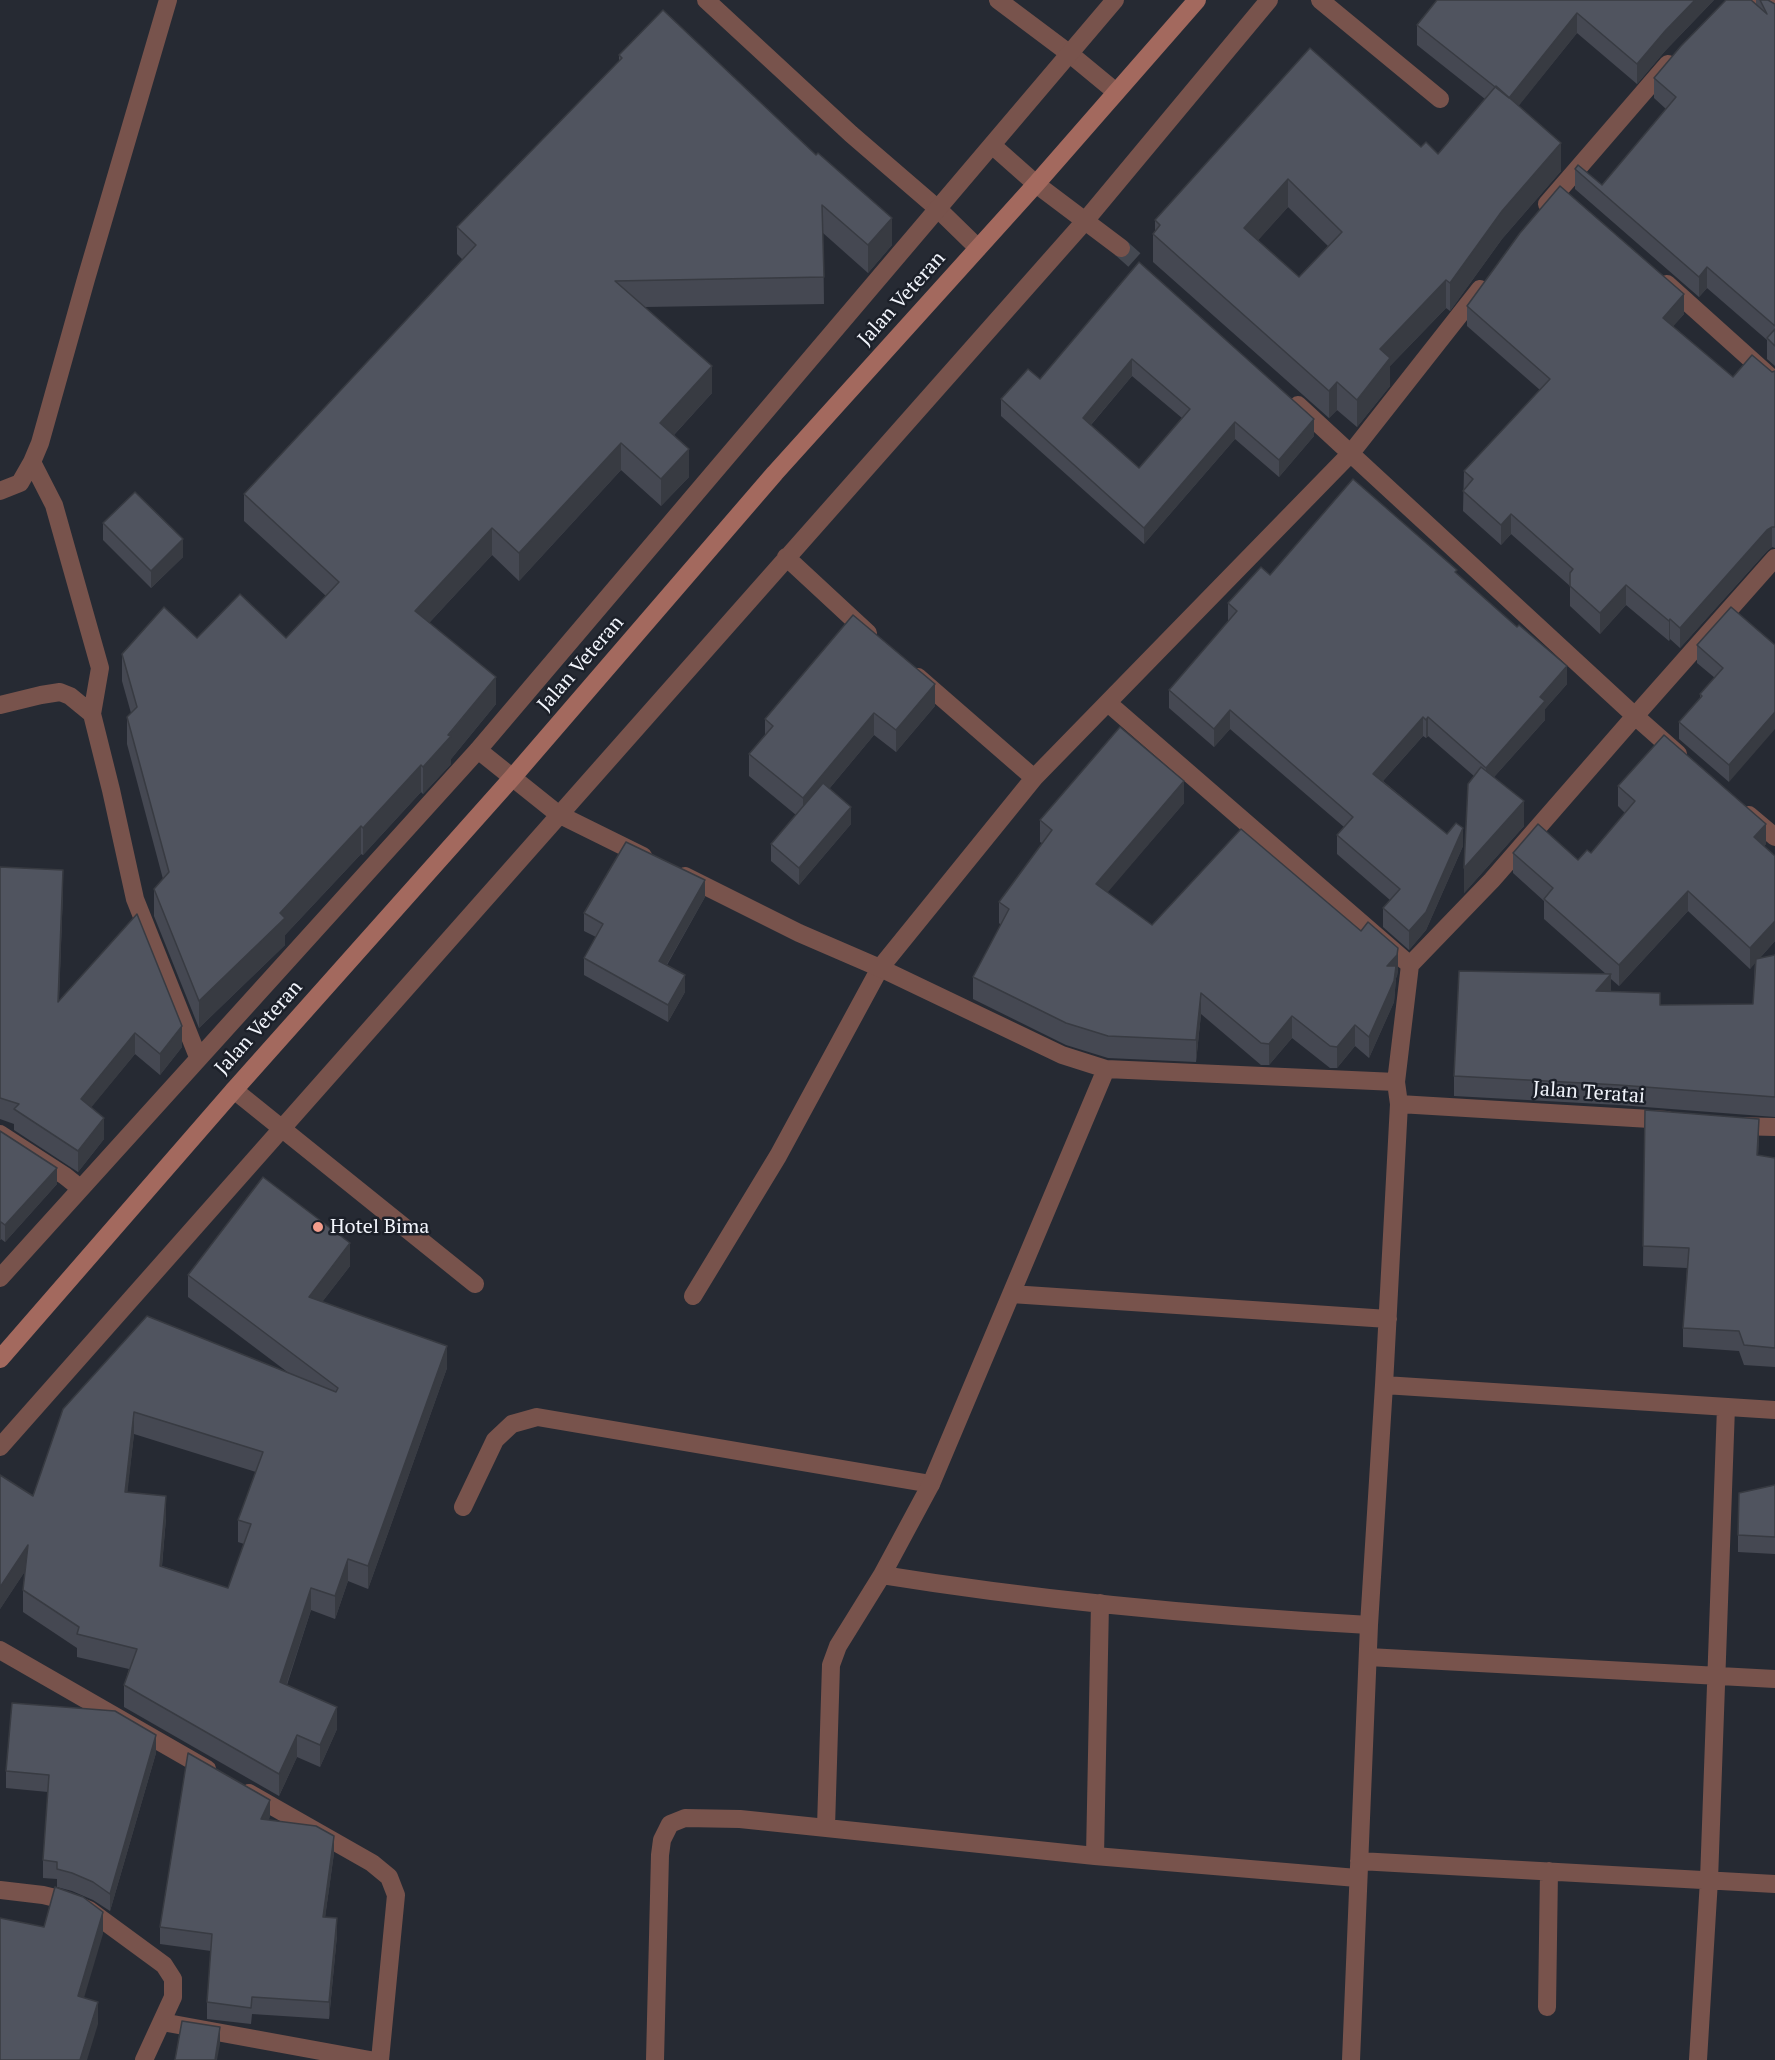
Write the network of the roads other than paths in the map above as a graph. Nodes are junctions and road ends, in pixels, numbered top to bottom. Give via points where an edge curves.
1 (168, 0) edge
2 (706, 0) edge
3 (998, 0) edge
4 (1115, 0) edge
5 (1197, 0) edge
6 (1269, 0) edge
7 (1320, 0) edge
8 (1732, 2) edge
9 (1775, 3) edge
10 (1681, 51) edge
11 (1070, 54) junction
12 (1116, 92) junction
13 (1440, 99) dead end
14 (992, 146) junction
15 (1036, 183) junction
16 (1559, 190) junction
17 (1576, 205) edge
18 (938, 209) junction
19 (1538, 214) edge
20 (1085, 221) junction
21 (978, 248) junction
22 (1121, 248) tunnel mouth
23 (1491, 273) edge
24 (1654, 273) edge
25 (1775, 381) edge
26 (1281, 390) edge
27 (1351, 453) junction
28 (32, 462) junction
29 (0, 491) edge
30 (786, 557) junction
31 (1775, 558) edge
32 (877, 641) edge
33 (903, 664) edge
34 (1108, 703) junction
35 (0, 705) edge
36 (92, 714) junction
37 (1635, 717) junction
38 (478, 750) junction
39 (1687, 762) edge
40 (512, 778) junction
41 (1034, 778) junction
42 (1740, 807) edge
43 (558, 814) junction
44 (1775, 837) edge
45 (1410, 965) junction
46 (880, 968) junction
47 (198, 1057) junction
48 (1106, 1069) junction
49 (1396, 1082) junction
50 (234, 1090) junction
51 (1399, 1104) junction
52 (1687, 1122) edge
53 (1722, 1125) edge
54 (1775, 1127) edge
55 (282, 1128) junction
56 (0, 1134) edge
57 (80, 1188) junction
58 (0, 1278) edge
59 (475, 1284) dead end
60 (1011, 1294) junction
61 (693, 1296) dead end
62 (1388, 1319) junction
63 (0, 1359) edge
64 (1384, 1385) junction
65 (1726, 1407) junction
66 (1775, 1410) edge
67 (0, 1447) edge
68 (931, 1484) junction
69 (464, 1507) dead end
70 (882, 1575) junction
71 (1100, 1603) junction
72 (1369, 1625) junction
73 (0, 1650) edge
74 (1368, 1657) junction
75 (1717, 1675) junction
76 (1775, 1679) edge
77 (826, 1827) junction
78 (1095, 1856) junction
79 (1358, 1869) junction
80 (1549, 1871) junction
81 (1709, 1880) junction
82 (1775, 1884) edge
83 (0, 1890) edge
84 (1547, 2007) dead end
85 (162, 2022) junction
86 (144, 2060) edge
87 (369, 2060) edge
88 (380, 2060) edge
89 (655, 2060) edge
90 (1351, 2060) edge
91 (1698, 2060) edge

1 - 28 street
2 - 18 street
3 - 11 street
4 - 11 street
5 - 12 main road, Jalan Veteran
6 - 20 street
7 - 13 street
8 - 9 street
10 - 16 street
11 - 12 street
11 - 14 street
12 - 15 main road, Jalan Veteran
14 - 15 street
14 - 18 street
15 - 20 street
15 - 21 main road, Jalan Veteran
16 - 17 street
16 - 19 street
18 - 21 street
18 - 38 street
20 - 22 street
20 - 30 street
21 - 40 main road, Jalan Veteran via 775,473
23 - 27 street
24 - 25 street
26 - 27 street
27 - 34 street
27 - 37 street
28 - 29 street via 20,483
28 - 36 street via 54,505 100,668
30 - 32 street
30 - 43 street
31 - 37 street
33 - 41 street
34 - 41 street
34 - 45 street
35 - 36 street via 60,692
36 - 47 street via 135,899
37 - 39 street
37 - 45 street via 1492,880
38 - 40 street
38 - 47 street
40 - 43 street
40 - 50 main road, Jalan Veteran
41 - 46 street
42 - 44 street
43 - 46 street via 799,933
43 - 55 street
45 - 49 street
46 - 48 street via 1062,1055
46 - 61 street via 778,1156
47 - 57 street
48 - 49 street
48 - 60 street
49 - 51 street
50 - 55 street
50 - 63 main road, Jalan Veteran
51 - 52 street, Jalan Teratai
51 - 62 street
53 - 54 street
55 - 59 street
55 - 67 street
56 - 57 street
57 - 58 street
60 - 62 street
60 - 68 street
62 - 64 street
64 - 65 street
64 - 72 street
65 - 66 street
65 - 75 street
68 - 69 street via 537,1417 512,1424 495,1440
68 - 70 street
70 - 71 street
70 - 77 street via 838,1646 831,1665
71 - 72 street via 1258,1619
71 - 78 street
72 - 74 street
73 - 88 street via 344,1846 389,1877 396,1895
74 - 75 street
74 - 79 street
75 - 76 street
75 - 81 street
77 - 78 street
77 - 89 street via 704,1818 685,1818 670,1824 660,1855
78 - 79 street
79 - 80 street
79 - 90 street
80 - 81 street
80 - 84 street
81 - 82 street
81 - 91 street
83 - 85 street via 43,1895 89,1910 164,1965 173,1979 172,1996
85 - 86 street
85 - 87 street

